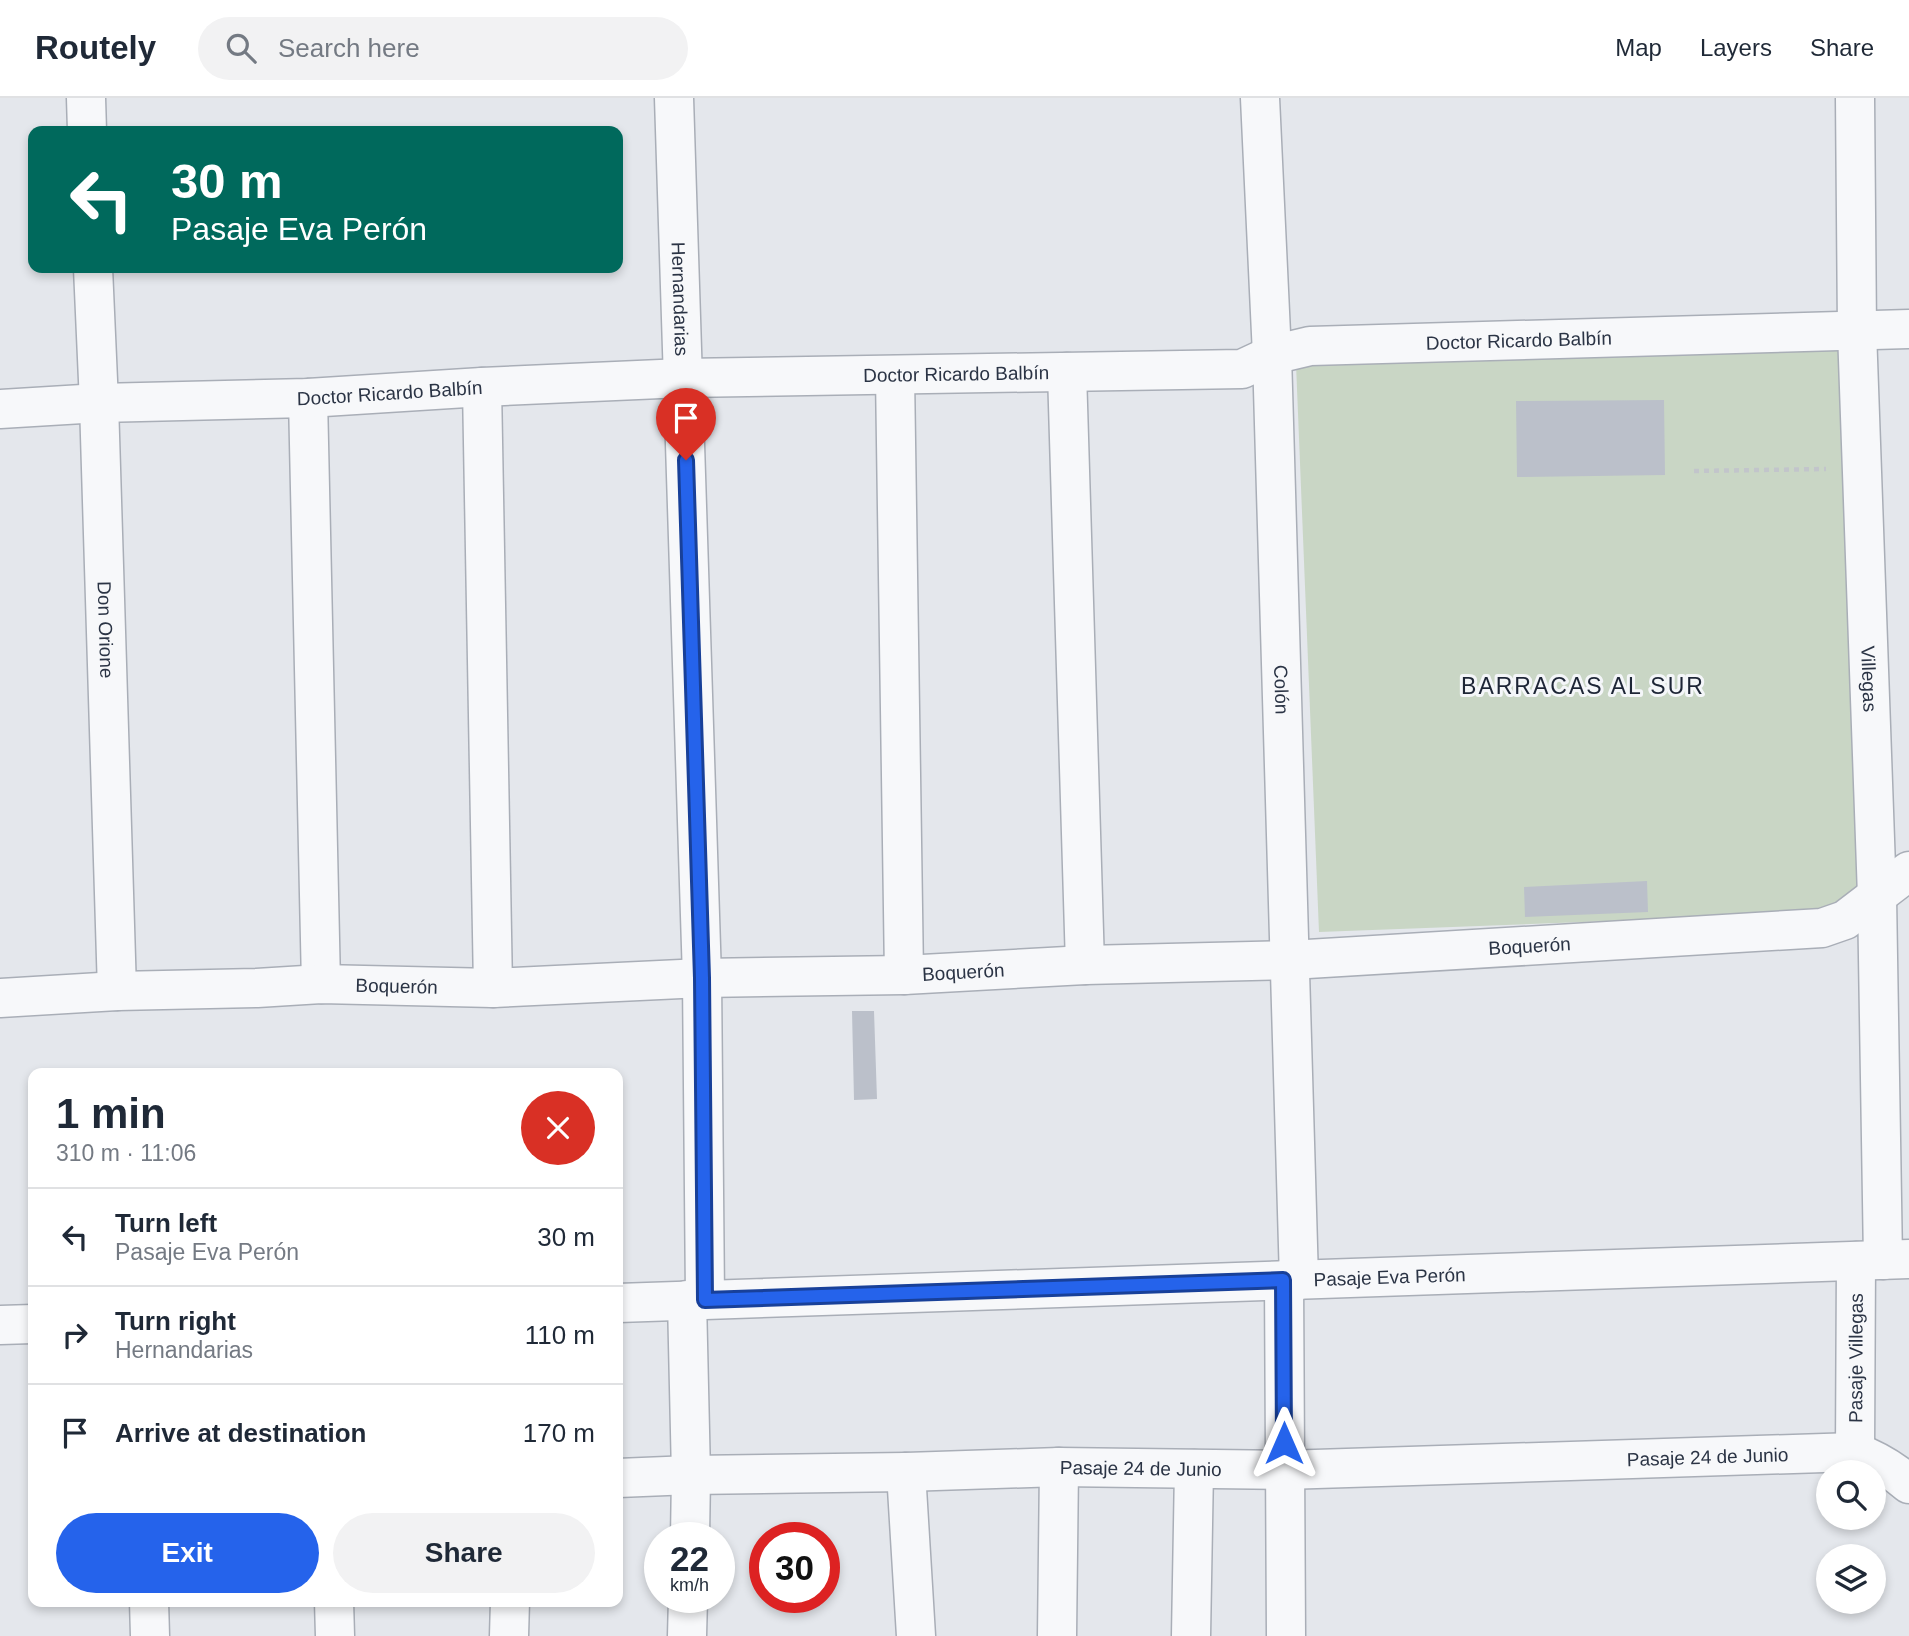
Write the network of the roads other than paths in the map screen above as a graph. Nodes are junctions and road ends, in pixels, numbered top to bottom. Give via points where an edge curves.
1 (86, 98) edge
2 (674, 98) edge
3 (1260, 98) edge
4 (1856, 98) edge
5 (87, 126) edge
6 (93, 273) edge
7 (1909, 329) edge
8 (1857, 331) junction
9 (1272, 355) junction
10 (1067, 372) junction
11 (895, 375) junction
12 (683, 377) junction
13 (482, 387) junction
14 (308, 398) junction
15 (100, 403) junction
16 (0, 409) edge
17 (1909, 871) edge
18 (1877, 897) junction
19 (1291, 960) junction
20 (1085, 965) junction
21 (904, 975) junction
22 (702, 978) junction
23 (321, 984) junction
24 (493, 988) junction
25 (117, 991) junction
26 (0, 998) edge
27 (1883, 1260) edge
28 (1291, 1280) junction
29 (696, 1300) junction
30 (623, 1303) edge
31 (28, 1324) edge
32 (0, 1325) edge
33 (1854, 1452) junction
34 (1059, 1467) junction
35 (1194, 1469) junction
36 (1284, 1470) junction
37 (906, 1472) junction
38 (691, 1475) junction
39 (623, 1478) edge
40 (1909, 1484) edge
41 (690, 1522) edge
42 (149, 1607) edge
43 (334, 1607) edge
44 (510, 1607) edge
45 (688, 1613) edge
46 (150, 1636) edge
47 (335, 1636) edge
48 (509, 1636) edge
49 (687, 1636) edge
50 (916, 1636) edge
51 (1057, 1636) edge
52 (1191, 1636) edge
53 (1286, 1636) edge

1 - 5 street
2 - 12 street, Hernandarias
3 - 9 street, Colón
4 - 8 street, Villegas
6 - 15 street, Don Orione
7 - 8 street, Doctor Ricardo Balbín
8 - 9 street, Doctor Ricardo Balbín via 1310,346
8 - 18 street, Villegas
9 - 10 street, Doctor Ricardo Balbín via 1241,369
9 - 19 street, Colón
10 - 11 street, Doctor Ricardo Balbín
10 - 20 street
11 - 12 street, Doctor Ricardo Balbín
11 - 21 street
12 - 13 street, Doctor Ricardo Balbín
12 - 22 street, Hernandarias
13 - 14 street, Doctor Ricardo Balbín
13 - 24 street
14 - 15 street, Doctor Ricardo Balbín
14 - 23 street
15 - 16 street, Doctor Ricardo Balbín
15 - 25 street, Don Orione
17 - 18 street, Boquerón
18 - 19 street, Boquerón via 1845,920 1822,928
18 - 27 street, Villegas
19 - 20 street, Boquerón
19 - 28 street, Colón
20 - 21 street, Boquerón
21 - 22 street, Boquerón
22 - 24 street, Boquerón
22 - 29 street, Hernandarias
23 - 24 street, Boquerón
23 - 25 street, Boquerón
25 - 26 street, Boquerón
27 - 28 street, Pasaje Eva Perón
27 - 33 street, Pasaje Villegas
28 - 29 street, Pasaje Eva Perón
28 - 36 street, Colón
29 - 30 street, Pasaje Eva Perón
29 - 38 street, Hernandarias
31 - 32 street
33 - 36 street, Pasaje 24 de Junio
33 - 40 street, Pasaje 24 de Junio
34 - 35 street, Pasaje 24 de Junio
34 - 37 street, Pasaje 24 de Junio
34 - 51 street
35 - 36 street, Pasaje 24 de Junio
35 - 52 street
36 - 53 street, Colón
37 - 38 street, Pasaje 24 de Junio
37 - 50 street
38 - 39 street, Pasaje 24 de Junio
38 - 41 street, Hernandarias
42 - 46 street
43 - 47 street
44 - 48 street
45 - 49 street

